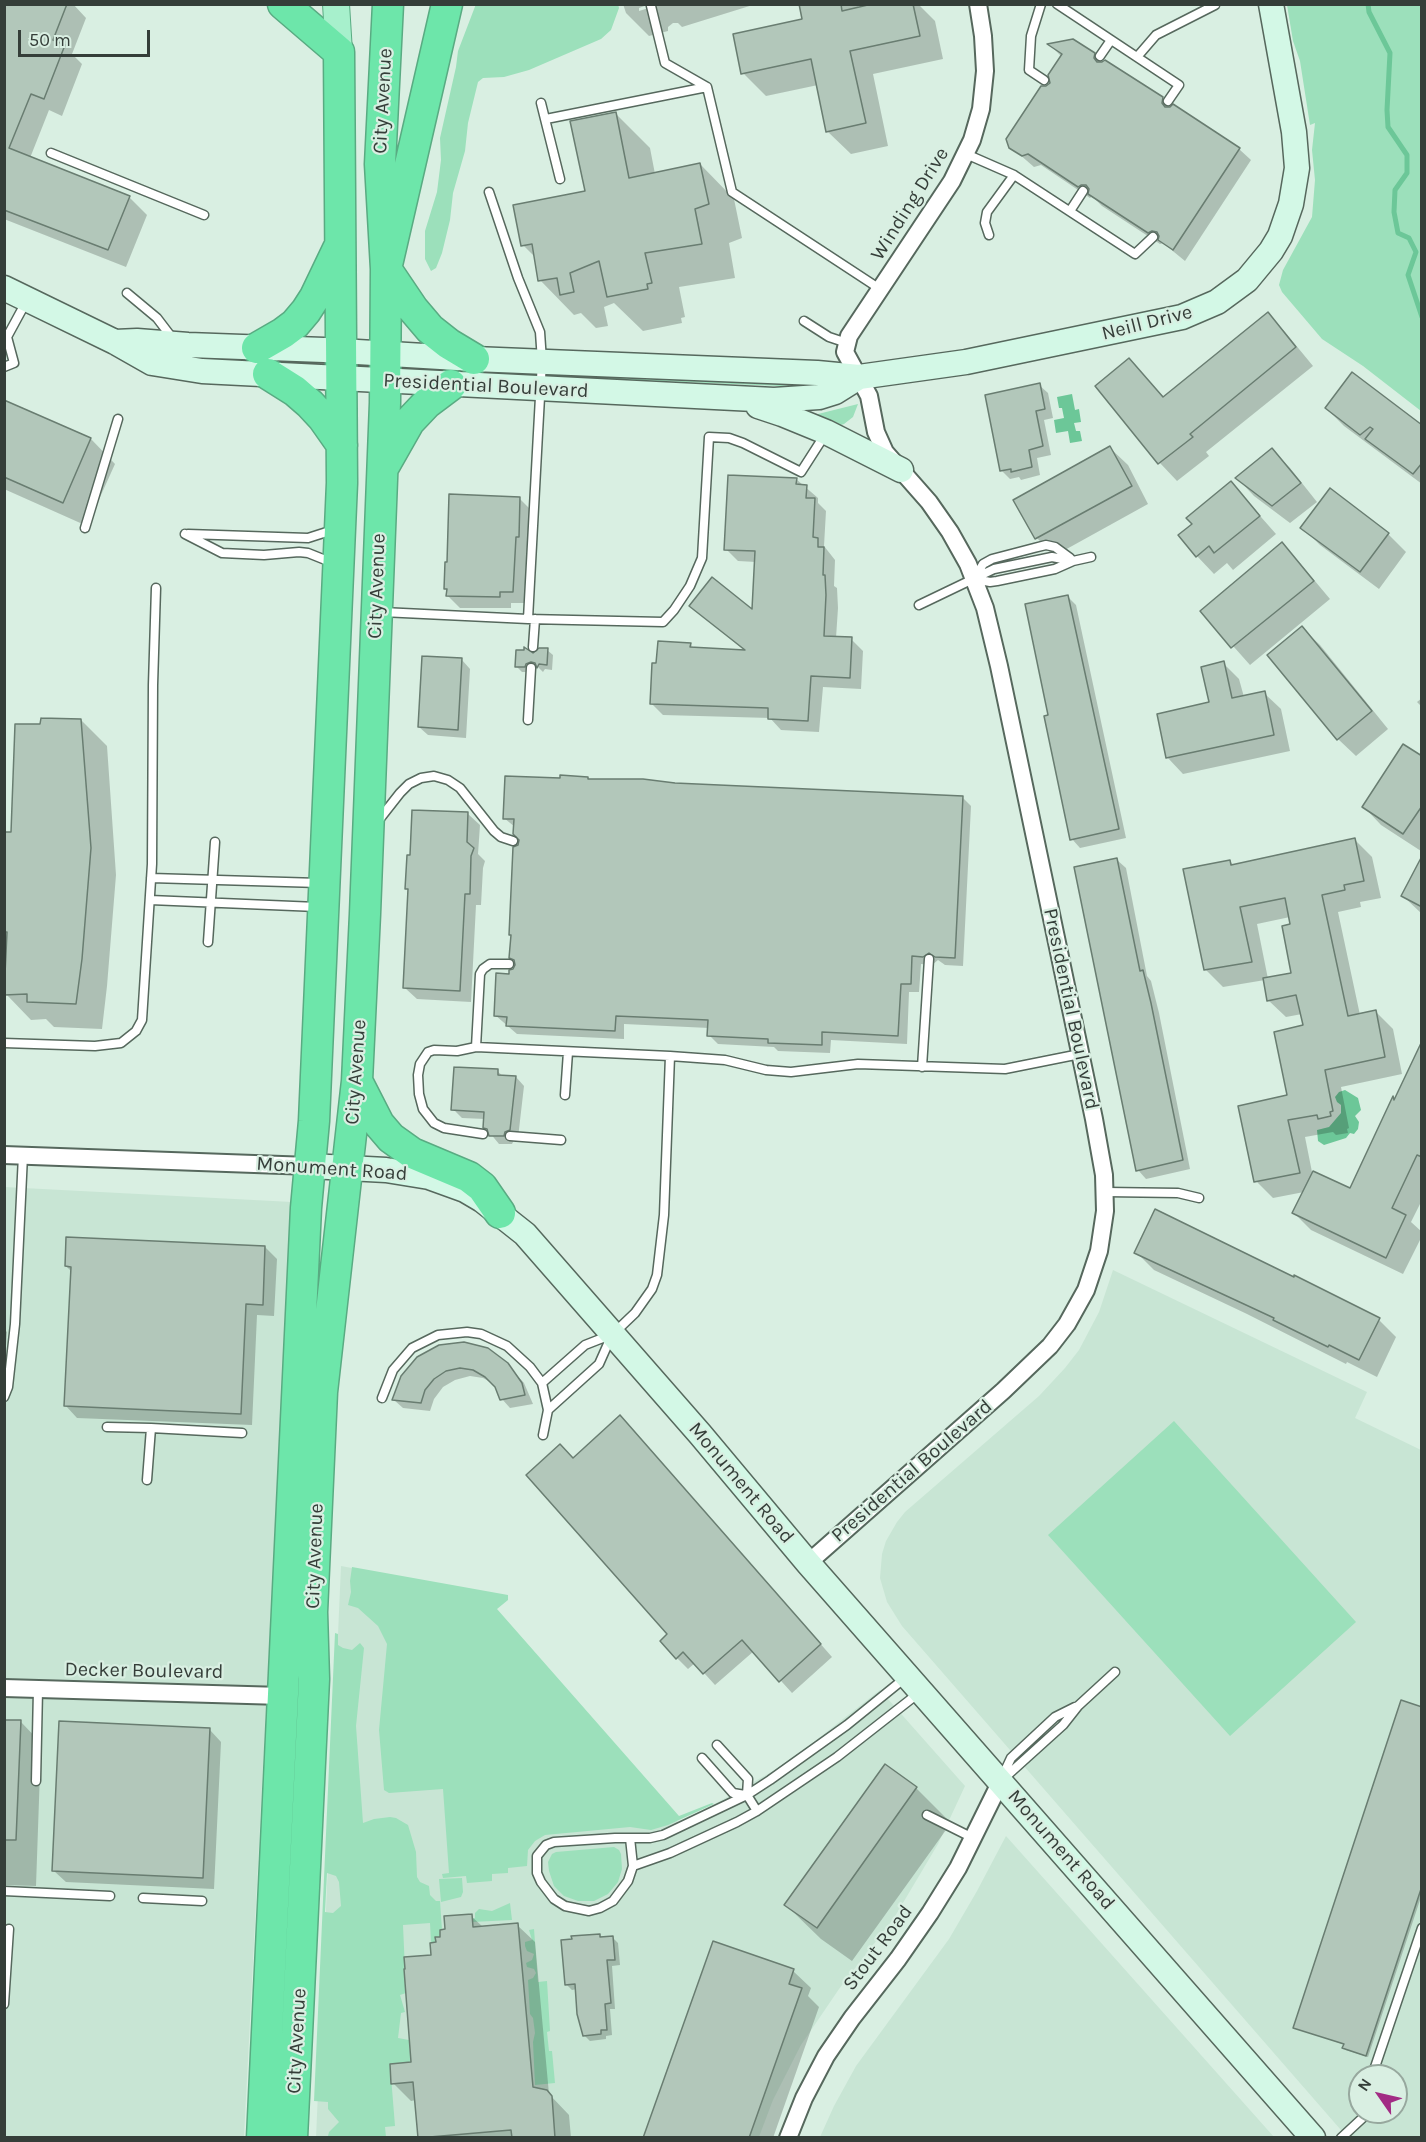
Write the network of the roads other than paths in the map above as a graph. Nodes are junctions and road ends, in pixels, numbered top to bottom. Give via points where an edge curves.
1 (283, 4) edge
2 (336, 4) edge
3 (388, 4) edge
4 (447, 4) edge
5 (978, 4) edge
6 (1041, 4) edge
7 (1057, 4) edge
8 (1271, 4) edge
9 (1215, 5) edge
10 (651, 6) edge
11 (1111, 40) junction
12 (339, 52) junction
13 (1100, 56) dead end
14 (1137, 57) junction
15 (1044, 80) dead end
16 (707, 87) junction
17 (1168, 101) dead end
18 (541, 103) dead end
19 (546, 119) junction
20 (51, 153) dead end
21 (966, 154) junction
22 (1014, 176) junction
23 (560, 179) dead end
24 (1083, 191) dead end
25 (489, 192) dead end
26 (1070, 211) junction
27 (204, 215) dead end
28 (989, 235) dead end
29 (1153, 237) dead end
30 (341, 244) junction
31 (386, 269) junction
32 (4, 288) edge
33 (880, 289) junction
34 (127, 293) dead end
35 (27, 300) junction
36 (804, 321) dead end
37 (6, 337) edge
38 (115, 342) junction
39 (847, 343) junction
40 (177, 344) junction
41 (474, 359) junction
42 (262, 361) junction
43 (542, 361) junction
44 (342, 364) junction
45 (4, 367) edge
46 (385, 367) junction
47 (859, 377) junction
48 (451, 385) junction
49 (540, 388) junction
50 (721, 397) junction
51 (118, 419) dead end
52 (826, 432) junction
53 (342, 444) junction
54 (901, 470) junction
55 (381, 471) junction
56 (342, 527) junction
57 (85, 528) dead end
58 (1091, 557) dead end
59 (1073, 561) junction
60 (340, 566) junction
61 (975, 579) junction
62 (156, 588) dead end
63 (919, 605) dead end
64 (376, 611) junction
65 (531, 619) junction
66 (533, 647) dead end
67 (531, 668) dead end
68 (528, 720) dead end
69 (368, 837) junction
70 (215, 842) dead end
71 (513, 842) dead end
72 (151, 878) junction
73 (213, 880) junction
74 (325, 895) junction
75 (150, 900) junction
76 (211, 903) junction
77 (208, 942) dead end
78 (929, 959) dead end
79 (509, 964) dead end
80 (4, 1043) edge
81 (476, 1047) junction
82 (568, 1052) junction
83 (1080, 1054) junction
84 (670, 1056) junction
85 (922, 1067) junction
86 (357, 1081) junction
87 (565, 1095) dead end
88 (483, 1134) dead end
89 (510, 1136) dead end
90 (561, 1140) dead end
91 (4, 1155) edge
92 (23, 1155) junction
93 (310, 1166) junction
94 (347, 1168) junction
95 (1106, 1192) junction
96 (1199, 1198) dead end
97 (500, 1213) junction
98 (613, 1334) junction
99 (542, 1383) junction
100 (4, 1397) edge
101 (382, 1398) dead end
102 (548, 1410) junction
103 (107, 1427) dead end
104 (151, 1428) junction
105 (242, 1433) dead end
106 (543, 1435) dead end
107 (147, 1480) dead end
108 (808, 1563) junction
109 (1115, 1672) dead end
110 (914, 1683) junction
111 (4, 1688) edge
112 (39, 1689) junction
113 (282, 1696) junction
114 (717, 1745) dead end
115 (702, 1758) dead end
116 (36, 1781) dead end
117 (1001, 1781) junction
118 (747, 1795) junction
119 (757, 1811) junction
120 (927, 1815) dead end
121 (630, 1838) junction
122 (973, 1838) junction
123 (633, 1866) junction
124 (4, 1891) edge
125 (110, 1896) dead end
126 (143, 1898) dead end
127 (202, 1901) dead end
128 (1422, 1928) edge
129 (9, 1929) dead end
130 (4, 2004) edge
131 (1376, 2064) edge
132 (1356, 2124) edge
133 (267, 2132) edge
134 (292, 2138) edge
135 (788, 2138) edge
136 (1312, 2138) edge
137 (1341, 2138) edge

1 - 12 highway
2 - 12 main road, City Avenue
3 - 31 highway, City Avenue via 380,164
4 - 31 highway
5 - 21 street, Winding Drive via 985,53 984,90
6 - 15 lane via 1031,36 1029,70
7 - 11 lane
8 - 47 street, Neill Drive via 1291,110 1297,168 1280,236 1247,280 1217,302 1182,318 966,362
9 - 14 lane via 1156,35
10 - 16 lane via 665,63
11 - 13 lane
11 - 14 lane
12 - 30 highway, City Avenue
14 - 17 lane via 1179,85
16 - 19 lane
16 - 33 lane via 732,192
18 - 19 lane
19 - 23 lane
20 - 27 lane
21 - 22 lane
21 - 33 street, Winding Drive
22 - 26 lane
22 - 28 lane via 987,212
24 - 26 lane
25 - 43 lane via 539,328
26 - 29 lane via 1136,254
30 - 42 highway via 306,311
30 - 44 highway, City Avenue
31 - 41 highway via 430,329
31 - 46 highway, City Avenue
32 - 35 street, Presidential Boulevard
33 - 39 street, Winding Drive
34 - 40 lane via 157,318
35 - 37 lane
35 - 38 street, Presidential Boulevard
36 - 39 lane via 829,338
37 - 45 lane via 14,363
38 - 40 street, Presidential Boulevard
38 - 42 street, Presidential Boulevard via 152,363 174,368 223,373
39 - 47 street via 845,352
40 - 42 street, Presidential Boulevard
41 - 43 street, Presidential Boulevard
41 - 46 street, Presidential Boulevard
42 - 44 street, Presidential Boulevard
42 - 53 highway via 310,404
43 - 47 street, Presidential Boulevard
43 - 49 lane
44 - 46 street, Presidential Boulevard
44 - 53 highway, City Avenue
46 - 48 street, Presidential Boulevard
46 - 55 highway, City Avenue
47 - 50 street, Presidential Boulevard via 819,397
47 - 54 street, Presidential Boulevard via 869,396 880,442
48 - 49 street, Presidential Boulevard
48 - 55 highway via 410,422
49 - 50 street, Presidential Boulevard
49 - 65 lane
50 - 52 street via 782,414
51 - 57 lane
52 - 54 street
52 - 65 lane via 801,472 743,442 709,437 702,558 690,586 663,622
53 - 56 highway, City Avenue
54 - 61 street, Presidential Boulevard via 941,517
55 - 64 highway, City Avenue
56 - 60 highway, City Avenue
56 - 60 lane via 308,538 185,534 222,554 299,552
58 - 59 lane
59 - 61 lane via 1055,569 998,581
59 - 61 lane via 1052,556 994,569
60 - 74 highway, City Avenue
61 - 63 lane
61 - 83 street, Presidential Boulevard via 995,650
62 - 72 lane
64 - 65 lane
64 - 69 highway, City Avenue
65 - 66 lane
67 - 68 lane
69 - 71 lane via 404,789 421,778 434,776 460,788 494,831
69 - 86 highway, City Avenue
70 - 73 lane
72 - 73 lane
72 - 75 lane
73 - 74 lane
73 - 76 lane
74 - 76 lane
74 - 93 highway, City Avenue
75 - 76 lane
75 - 80 lane via 142,1020 136,1031 121,1043 95,1046
76 - 77 lane
78 - 85 lane
79 - 81 lane via 490,964 480,974
81 - 82 lane
81 - 88 lane via 428,1052 420,1064 418,1087 423,1109 434,1123 455,1131
82 - 84 lane
82 - 87 lane
83 - 85 lane via 1005,1069
83 - 95 street, Presidential Boulevard
84 - 85 lane via 731,1061 776,1071 804,1072 858,1064
84 - 98 lane via 664,1215 657,1275 646,1300
86 - 94 highway, City Avenue
86 - 97 highway via 379,1124 391,1138 412,1153 469,1177 482,1187
89 - 90 lane
91 - 92 street, Monument Road
92 - 93 street, Monument Road
92 - 100 lane via 16,1313
93 - 94 street, Monument Road
93 - 113 highway, City Avenue
94 - 97 street, Monument Road via 429,1177 465,1190
94 - 134 highway, City Avenue via 322,1392 312,1612 314,1679
95 - 96 lane via 1178,1193
95 - 108 street, Presidential Boulevard via 1092,1273 1076,1309 1050,1346
97 - 98 street, Monument Road via 525,1234
98 - 99 lane via 585,1345
98 - 102 lane via 599,1364
98 - 108 street, Monument Road
99 - 101 lane via 530,1367 494,1339 452,1332 412,1348 393,1370
99 - 102 lane
102 - 106 lane
103 - 104 lane
104 - 105 lane
104 - 107 lane
108 - 110 street, Monument Road
109 - 117 lane via 1011,1758
110 - 117 street, Monument Road
110 - 118 lane
110 - 119 lane via 837,1757
111 - 112 street, Decker Boulevard
112 - 113 street, Decker Boulevard
112 - 116 lane
113 - 133 highway, City Avenue
114 - 118 lane via 748,1779
115 - 118 lane via 733,1793
117 - 122 street, Stout Road
117 - 136 street, Monument Road
118 - 119 lane
118 - 121 lane via 663,1835
119 - 123 lane via 670,1853
120 - 122 lane
121 - 123 lane
121 - 123 lane via 546,1845 537,1856 537,1873 554,1899 565,1906 589,1911 613,1901 628,1881
122 - 135 street, Stout Road via 917,1932 826,2056
124 - 125 lane
126 - 127 lane
128 - 131 lane
129 - 130 lane
132 - 137 lane

